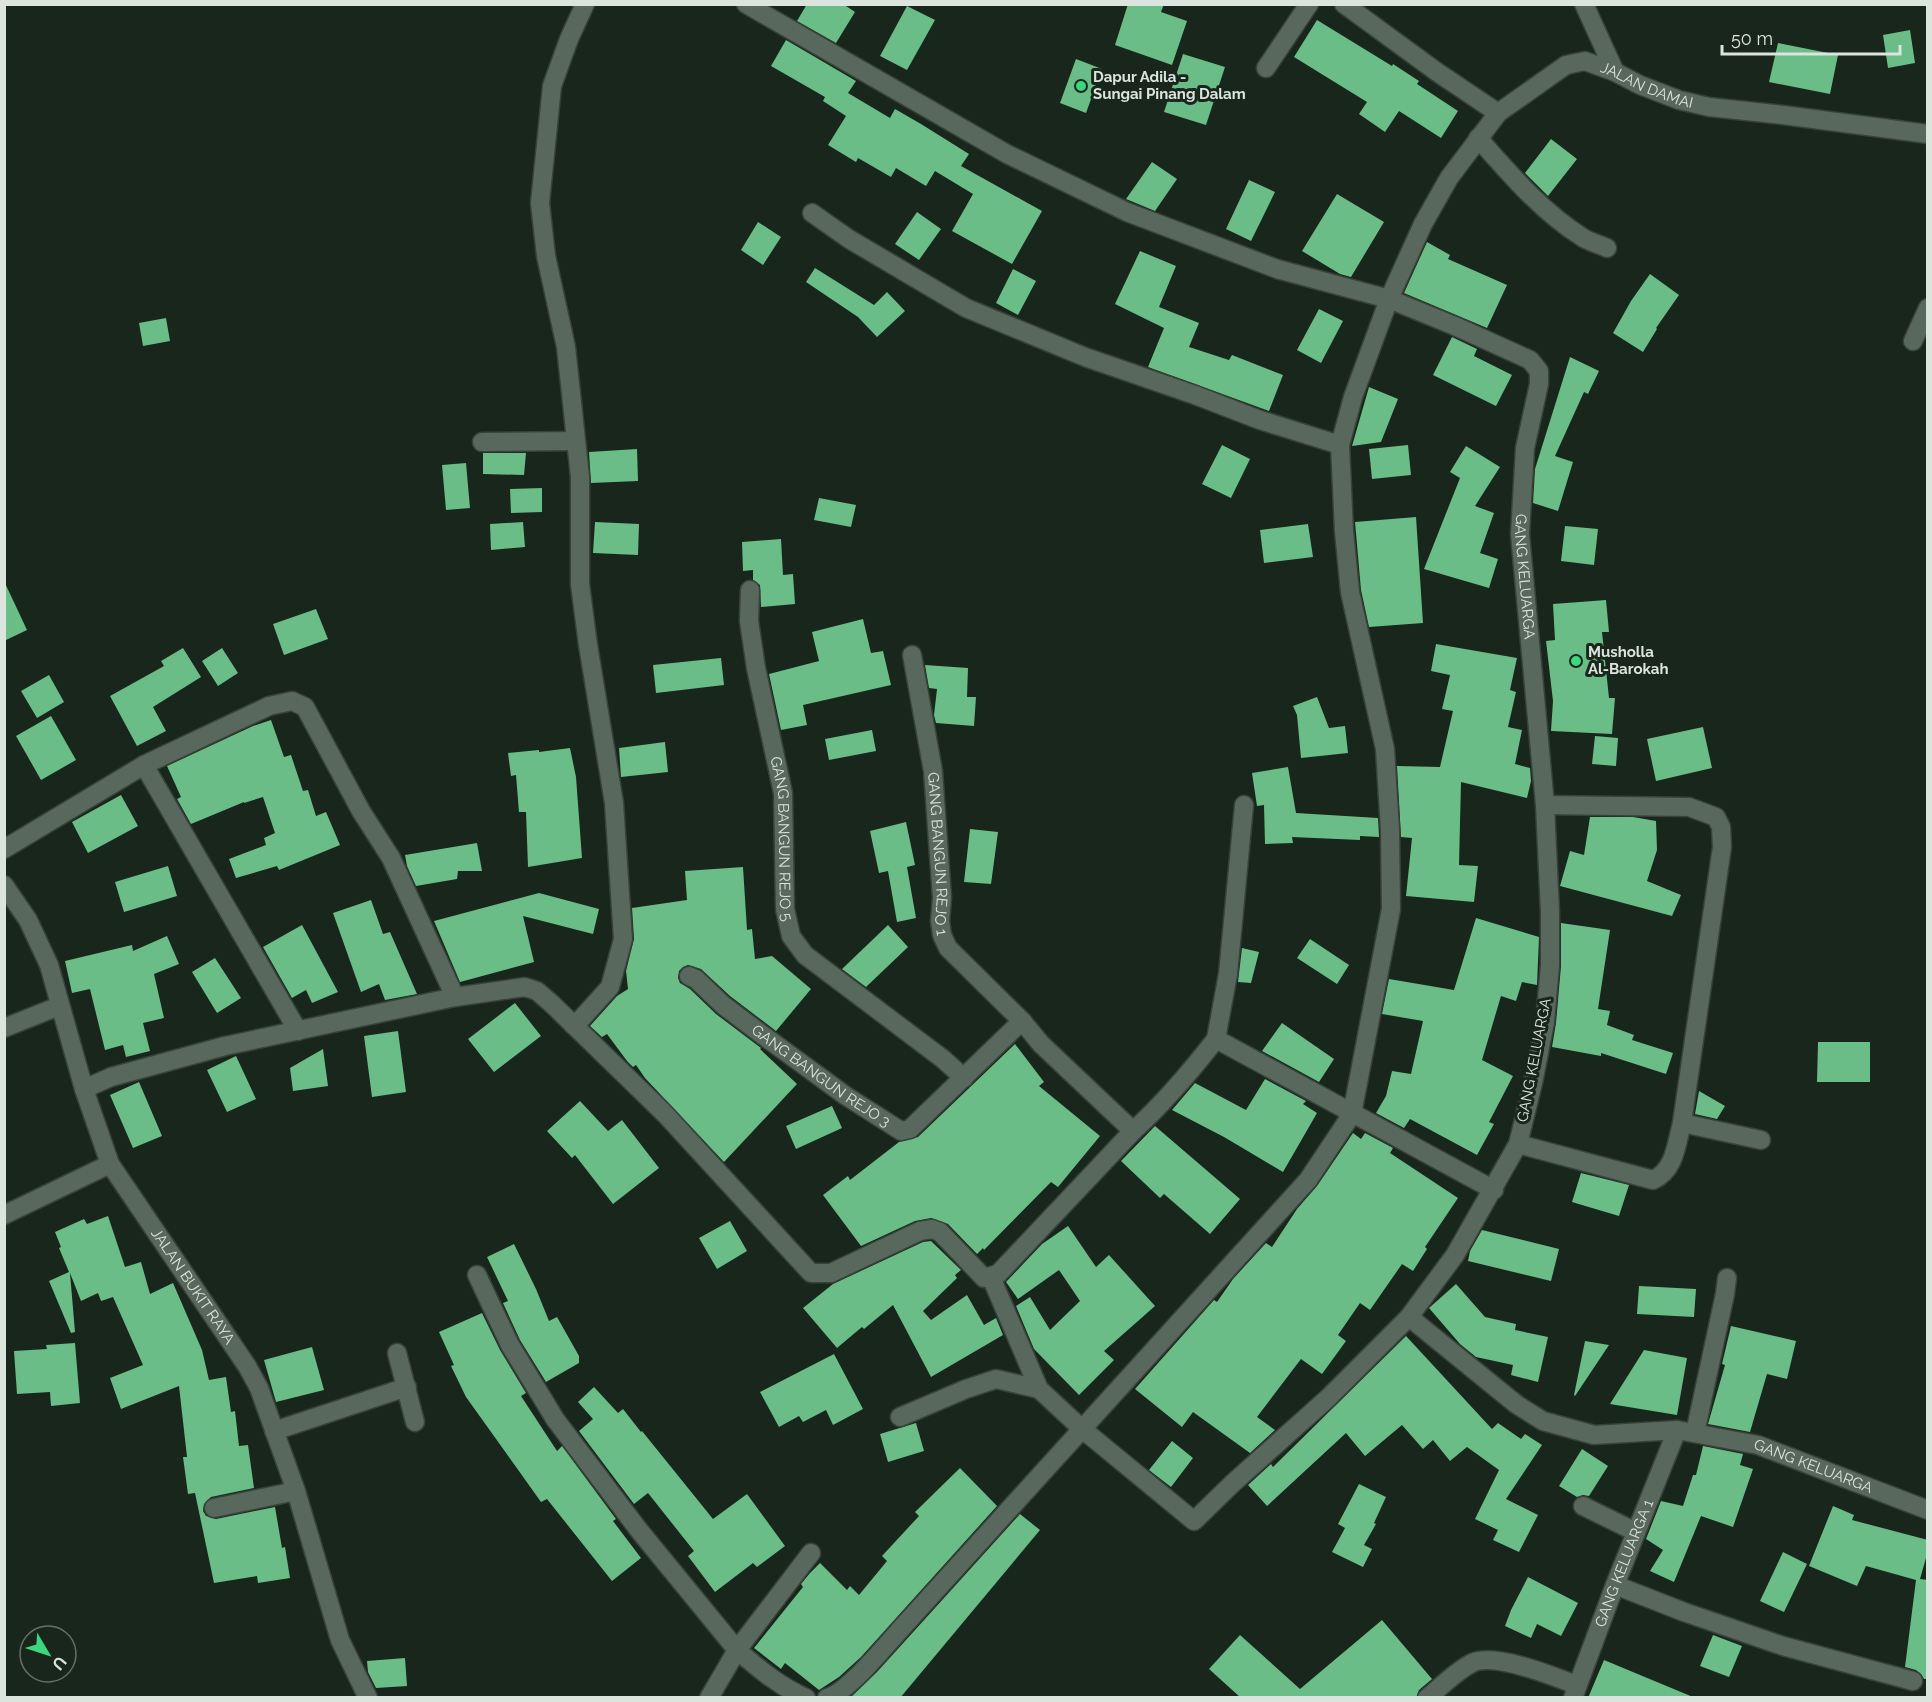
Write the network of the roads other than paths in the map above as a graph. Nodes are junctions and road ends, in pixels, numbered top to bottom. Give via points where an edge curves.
1 (585, 4) edge
2 (746, 4) edge
3 (1309, 4) edge
4 (1344, 4) edge
5 (1584, 4) edge
6 (1266, 68) dead end
7 (1615, 72) junction
8 (1497, 112) junction
9 (1928, 134) edge
10 (1478, 138) junction
11 (812, 213) dead end
12 (1607, 248) dead end
13 (1389, 299) junction
14 (1928, 308) edge
15 (1913, 341) dead end
16 (575, 441) junction
17 (482, 442) dead end
18 (1340, 445) junction
19 (750, 590) dead end
20 (912, 655) dead end
21 (144, 765) junction
22 (1244, 805) dead end
23 (1545, 805) junction
24 (4, 849) edge
25 (4, 885) edge
26 (689, 976) dead end
27 (455, 997) junction
28 (59, 1006) junction
29 (1022, 1021) junction
30 (573, 1025) junction
31 (4, 1028) edge
32 (298, 1031) junction
33 (1216, 1039) junction
34 (964, 1078) junction
35 (84, 1089) junction
36 (1352, 1114) junction
37 (1682, 1124) junction
38 (1133, 1131) junction
39 (1761, 1140) dead end
40 (1518, 1144) junction
41 (110, 1164) junction
42 (1494, 1190) junction
43 (4, 1215) edge
44 (477, 1275) dead end
45 (991, 1277) junction
46 (1727, 1278) dead end
47 (1409, 1317) junction
48 (397, 1353) dead end
49 (407, 1387) junction
50 (1039, 1389) junction
51 (900, 1417) dead end
52 (415, 1422) dead end
53 (1081, 1428) junction
54 (274, 1431) junction
55 (1686, 1432) junction
56 (296, 1491) junction
57 (1583, 1506) dead end
58 (214, 1508) dead end
59 (1928, 1510) edge
60 (1636, 1532) junction
61 (811, 1553) dead end
62 (1615, 1585) junction
63 (737, 1650) junction
64 (1913, 1681) dead end
65 (1575, 1691) edge
66 (368, 1698) edge
67 (709, 1698) edge
68 (806, 1698) edge
69 (827, 1698) edge
70 (1427, 1698) edge

1 - 16 street via 552,86 540,203 546,256 566,347
2 - 13 street, GANG KELUARGA via 1007,154 1127,212 1277,269
3 - 6 street
4 - 8 street
5 - 7 street
7 - 8 street, JALAN DAMAI via 1585,61 1566,65
7 - 9 street, JALAN DAMAI via 1679,100 1709,107
8 - 10 street, JALAN DAMAI
10 - 12 street via 1546,210 1583,238
10 - 13 street, JALAN DAMAI via 1449,178
11 - 18 street via 966,308 1085,357
13 - 18 street, JALAN DAMAI
13 - 23 street, GANG KELUARGA via 1530,360 1539,371 1525,448 1520,534
14 - 15 street
16 - 17 street
16 - 30 street via 580,477 580,584 614,802 623,939 610,987
18 - 36 street, JALAN DAMAI via 1350,592 1385,749 1390,830 1391,909
19 - 34 street, GANG BANGUN REJO 5 via 749,621 756,668 783,793 785,909 791,936 805,955
20 - 29 street, GANG BANGUN REJO 1 via 933,771 942,935 948,948
21 - 24 street
21 - 27 street via 269,706 292,701 305,707 391,858
21 - 32 street
22 - 33 street via 1228,974
23 - 37 street via 1689,807 1716,817 1721,827 1722,847
23 - 40 street, GANG KELUARGA via 1550,912 1548,988 1545,1022
25 - 28 street, JALAN BUKIT RAYA via 38,939
26 - 34 street, GANG BANGUN REJO 3 via 768,1039 901,1131 910,1129
27 - 30 street via 525,987 537,991
27 - 32 street
28 - 31 street
28 - 35 street, JALAN BUKIT RAYA
29 - 34 street, GANG BANGUN REJO 3
29 - 38 street
30 - 45 street via 665,1114 811,1272 831,1273 932,1229 940,1232 984,1278
32 - 35 street via 225,1046 111,1077
33 - 36 street
33 - 38 street
35 - 41 street, JALAN BUKIT RAYA
36 - 42 street
36 - 53 street via 1308,1180
37 - 39 street
37 - 40 street via 1670,1166 1653,1180
38 - 45 street
40 - 42 street, GANG KELUARGA
41 - 43 street
41 - 54 street, JALAN BUKIT RAYA via 247,1366
42 - 47 street, GANG KELUARGA via 1455,1255
44 - 63 street via 510,1345 555,1419
45 - 50 street
46 - 55 street, GANG KELUARGA 1
47 - 53 street via 1328,1398 1194,1521
47 - 55 street, GANG KELUARGA via 1516,1404 1543,1420 1594,1435
48 - 49 street
49 - 52 street
49 - 54 street
50 - 51 street via 996,1379
50 - 53 street
53 - 69 street via 863,1670 836,1696
54 - 56 street, JALAN BUKIT RAYA
55 - 59 street, GANG KELUARGA via 1758,1445
55 - 60 street, GANG KELUARGA 1
56 - 58 street
56 - 66 street, JALAN BUKIT RAYA via 340,1640
57 - 60 street
60 - 62 street, GANG KELUARGA 1
61 - 63 street
62 - 64 street via 1783,1646
62 - 65 street, GANG KELUARGA 1
63 - 67 street
63 - 68 street via 765,1675
65 - 70 street via 1533,1670 1482,1660 1471,1663

